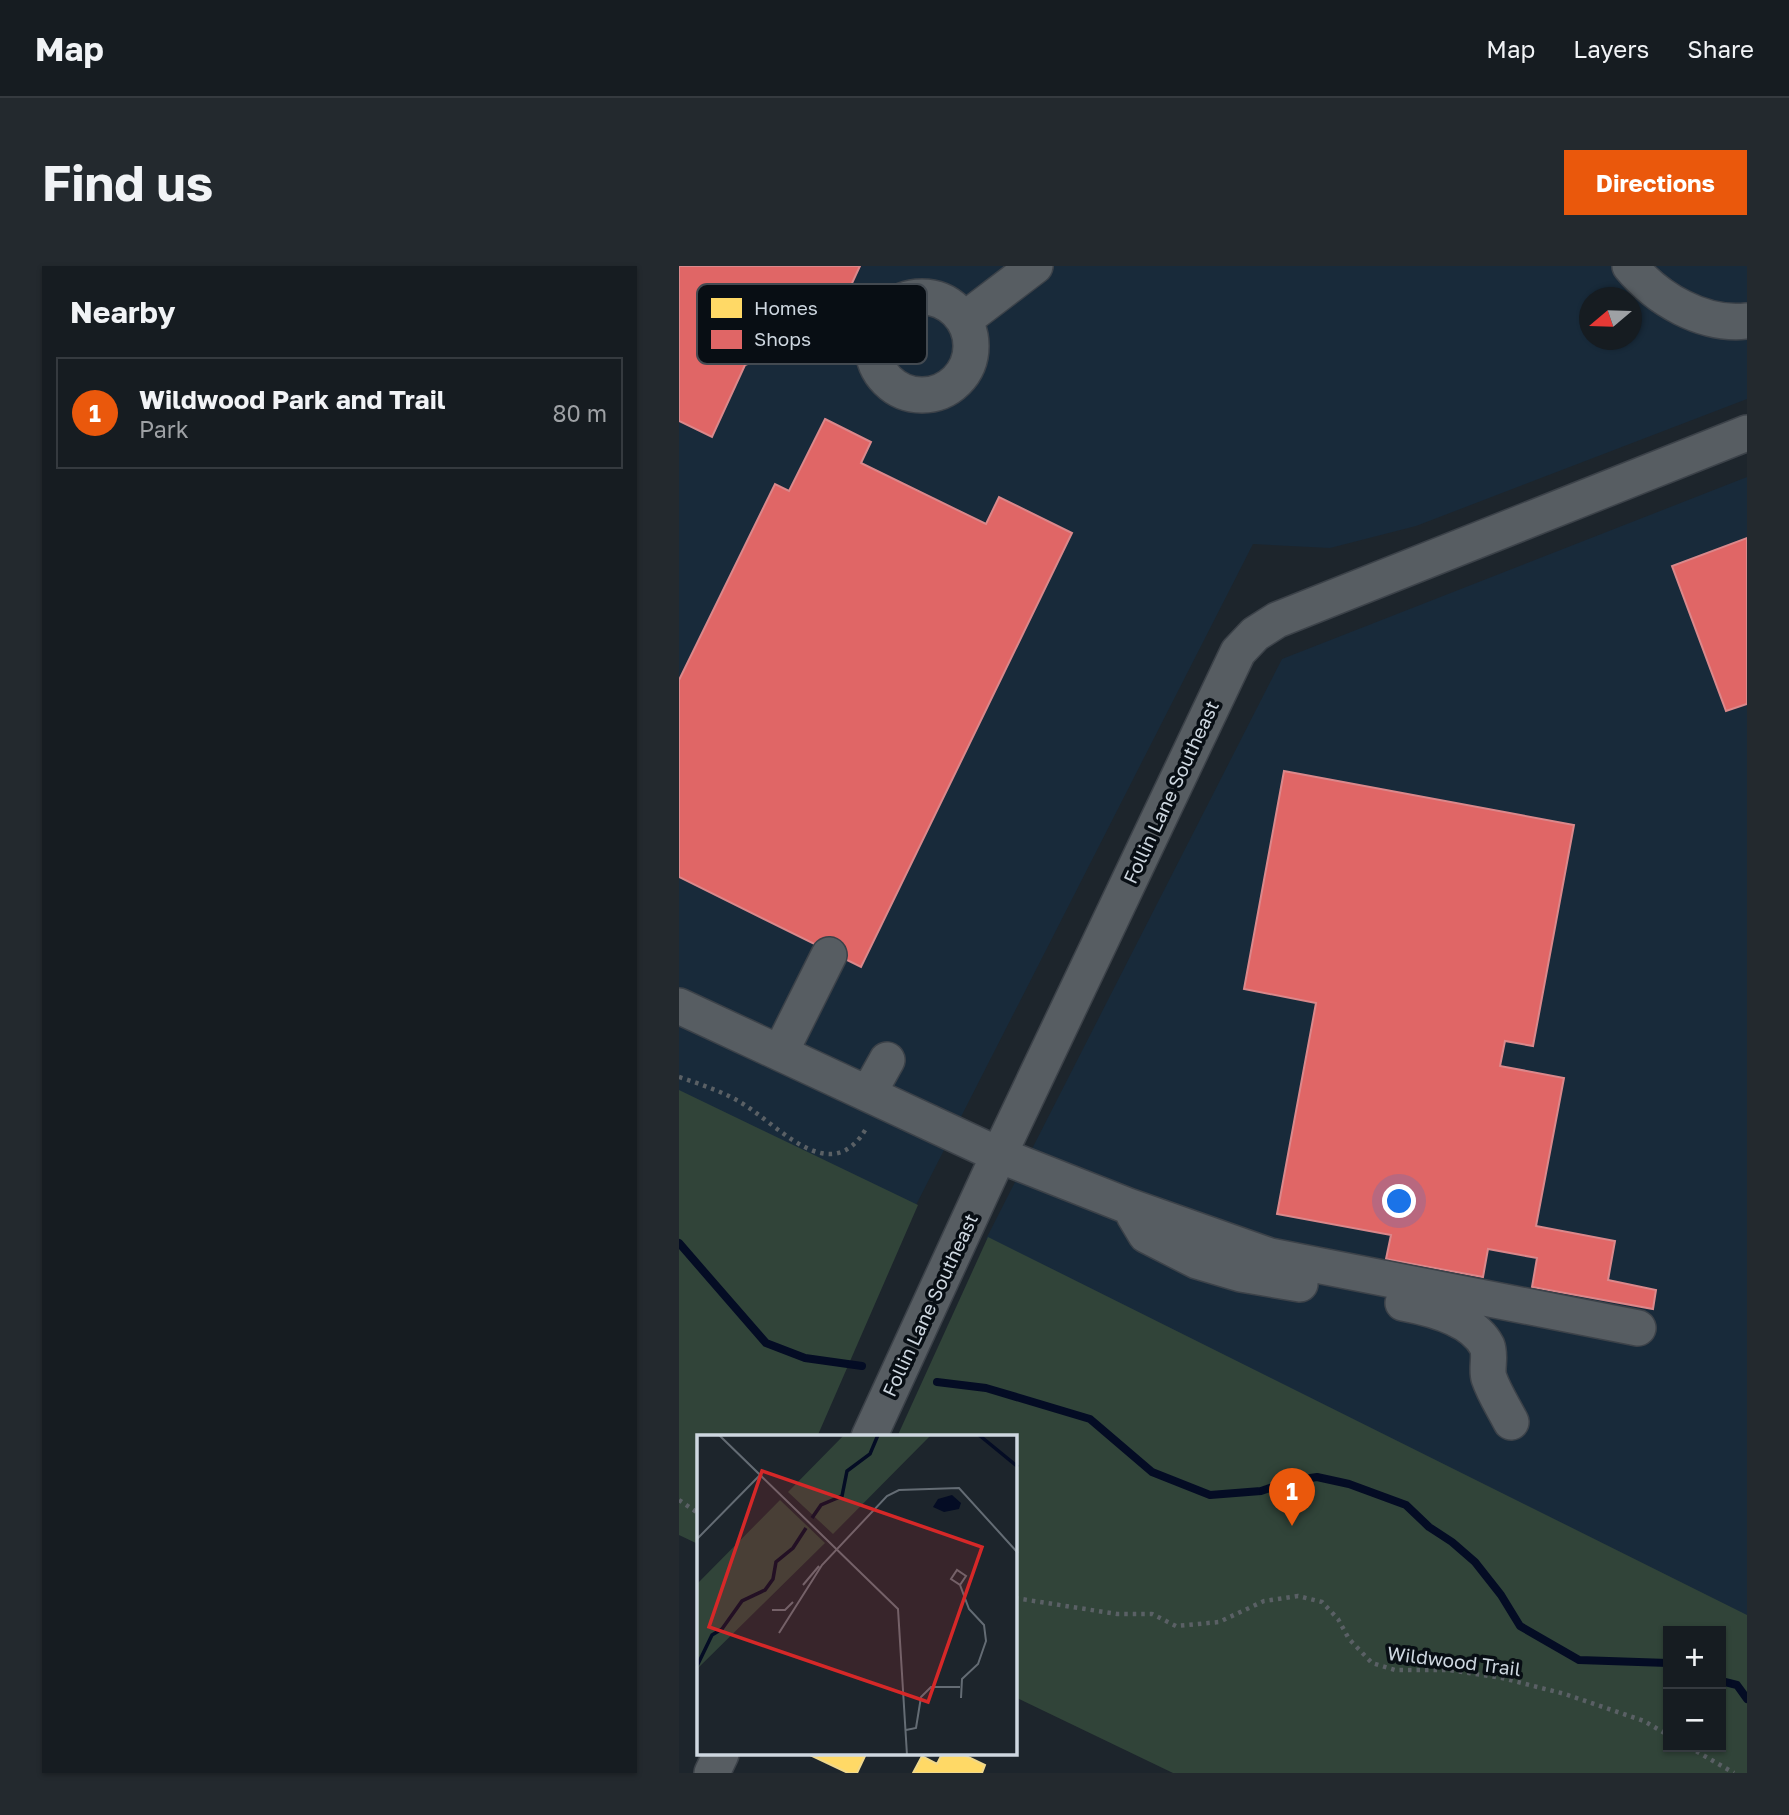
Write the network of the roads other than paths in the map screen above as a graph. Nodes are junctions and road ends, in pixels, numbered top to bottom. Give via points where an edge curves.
1 (1035, 266) edge
2 (1630, 266) edge
3 (964, 320) dead end
4 (1747, 321) edge
5 (1747, 433) edge
6 (829, 955) dead end
7 (679, 1006) edge
8 (780, 1053) junction
9 (887, 1060) dead end
10 (868, 1094) junction
11 (999, 1155) junction
12 (1128, 1206) junction
13 (1638, 1328) dead end
14 (1511, 1422) dead end
15 (870, 1435) edge
16 (720, 1756) edge
17 (712, 1773) edge

1 - 3 street
2 - 4 street via 1646,286 1692,313 1731,323
5 - 11 street, Follin Lane Southeast via 1277,620 1255,634 1238,652
6 - 8 street
7 - 8 street
8 - 10 street
9 - 10 street
10 - 11 street
11 - 12 street
11 - 15 street, Follin Lane Southeast
12 - 13 street via 1270,1256
12 - 14 street via 1146,1235 1197,1261 1241,1274 1428,1308 1457,1318 1488,1348 1489,1377
16 - 17 street

